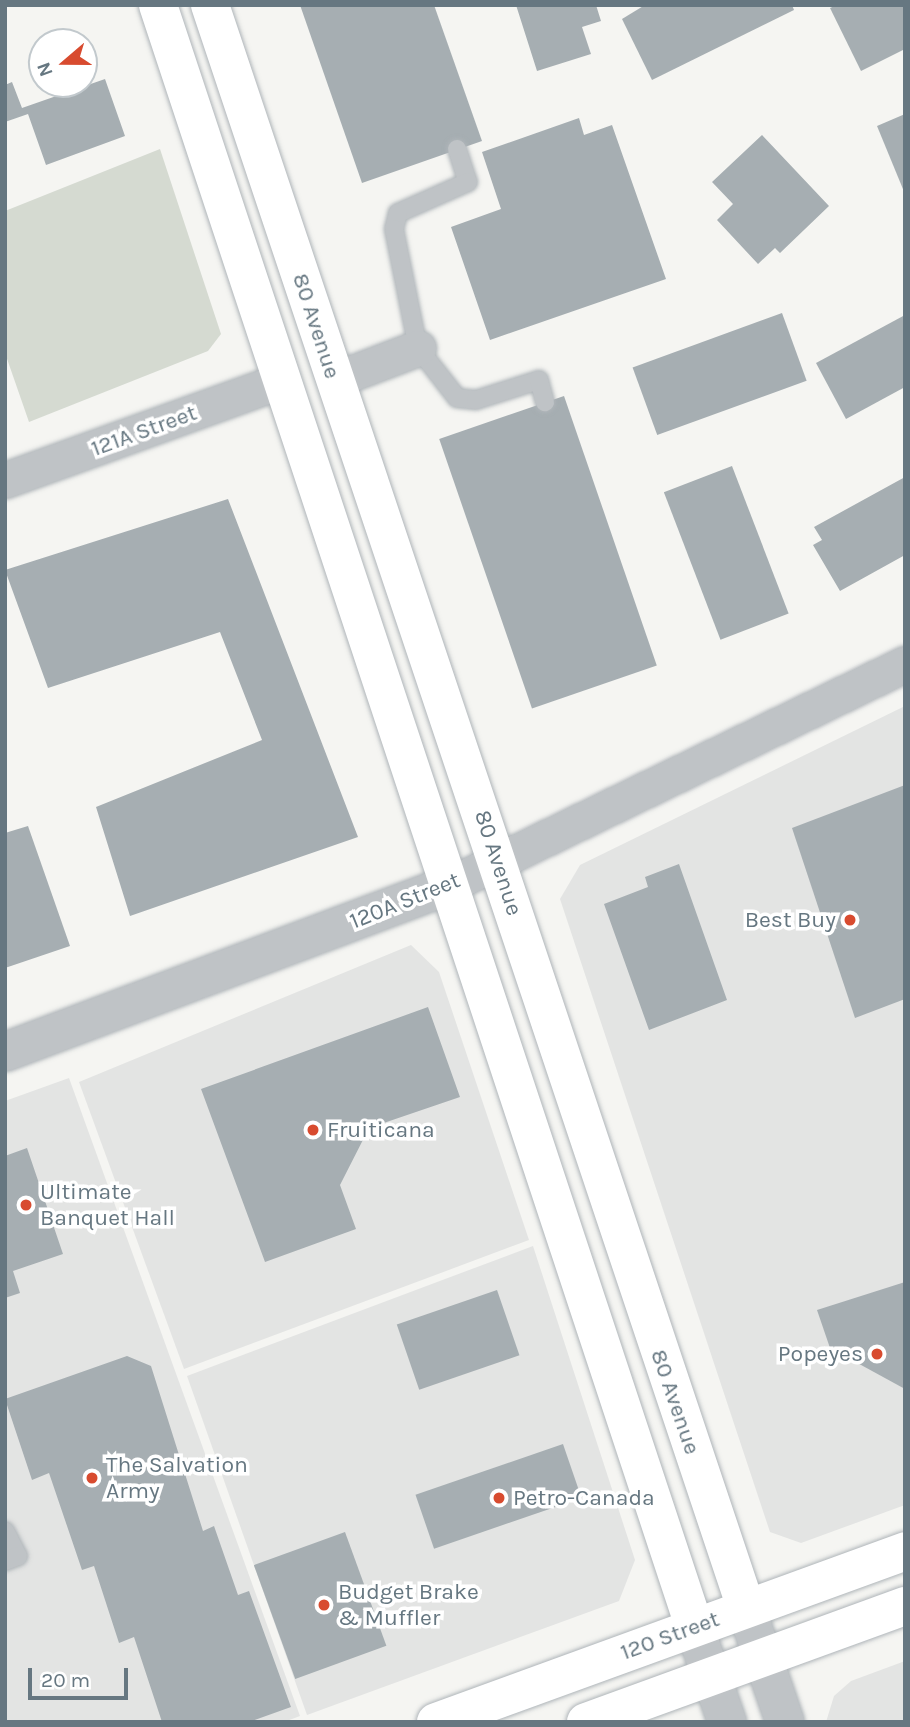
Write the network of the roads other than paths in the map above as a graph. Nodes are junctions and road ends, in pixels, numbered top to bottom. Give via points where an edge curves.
1 (158, 5) edge
2 (210, 5) edge
3 (173, 52) junction
4 (457, 149) dead end
5 (418, 348) junction
6 (283, 380) junction
7 (334, 380) junction
8 (545, 402) dead end
9 (5, 480) edge
10 (388, 540) junction
11 (905, 664) edge
12 (499, 863) junction
13 (449, 885) junction
14 (5, 1052) edge
15 (5, 1531) edge
16 (905, 1551) edge
17 (5, 1561) edge
18 (905, 1606) edge
19 (746, 1608) junction
20 (695, 1626) junction
21 (763, 1657) junction
22 (712, 1675) junction
23 (436, 1722) edge
24 (586, 1722) edge
25 (727, 1722) edge
26 (785, 1722) edge

1 - 3 main road
2 - 7 main road, 80 Avenue
3 - 6 main road
3 - 7 main road via 207,97 292,343
4 - 5 lane via 468,182 398,213 394,229
5 - 7 street
5 - 8 lane via 457,398 476,400 539,380
6 - 9 street, 121A Street
6 - 10 main road via 309,399 353,520
6 - 13 main road
7 - 10 main road, 80 Avenue
10 - 12 main road, 80 Avenue
11 - 12 street, 120A Street
12 - 13 street, 120A Street
12 - 19 main road, 80 Avenue
13 - 14 street, 120A Street
13 - 20 main road
15 - 17 lane via 18,1556
16 - 19 main road, 120 Street
18 - 21 main road
19 - 20 main road, 120 Street
19 - 21 street, 80 Avenue
20 - 22 street
20 - 23 main road, 120 Street
21 - 22 main road
21 - 26 street, 80 Avenue
22 - 24 main road
22 - 25 street

